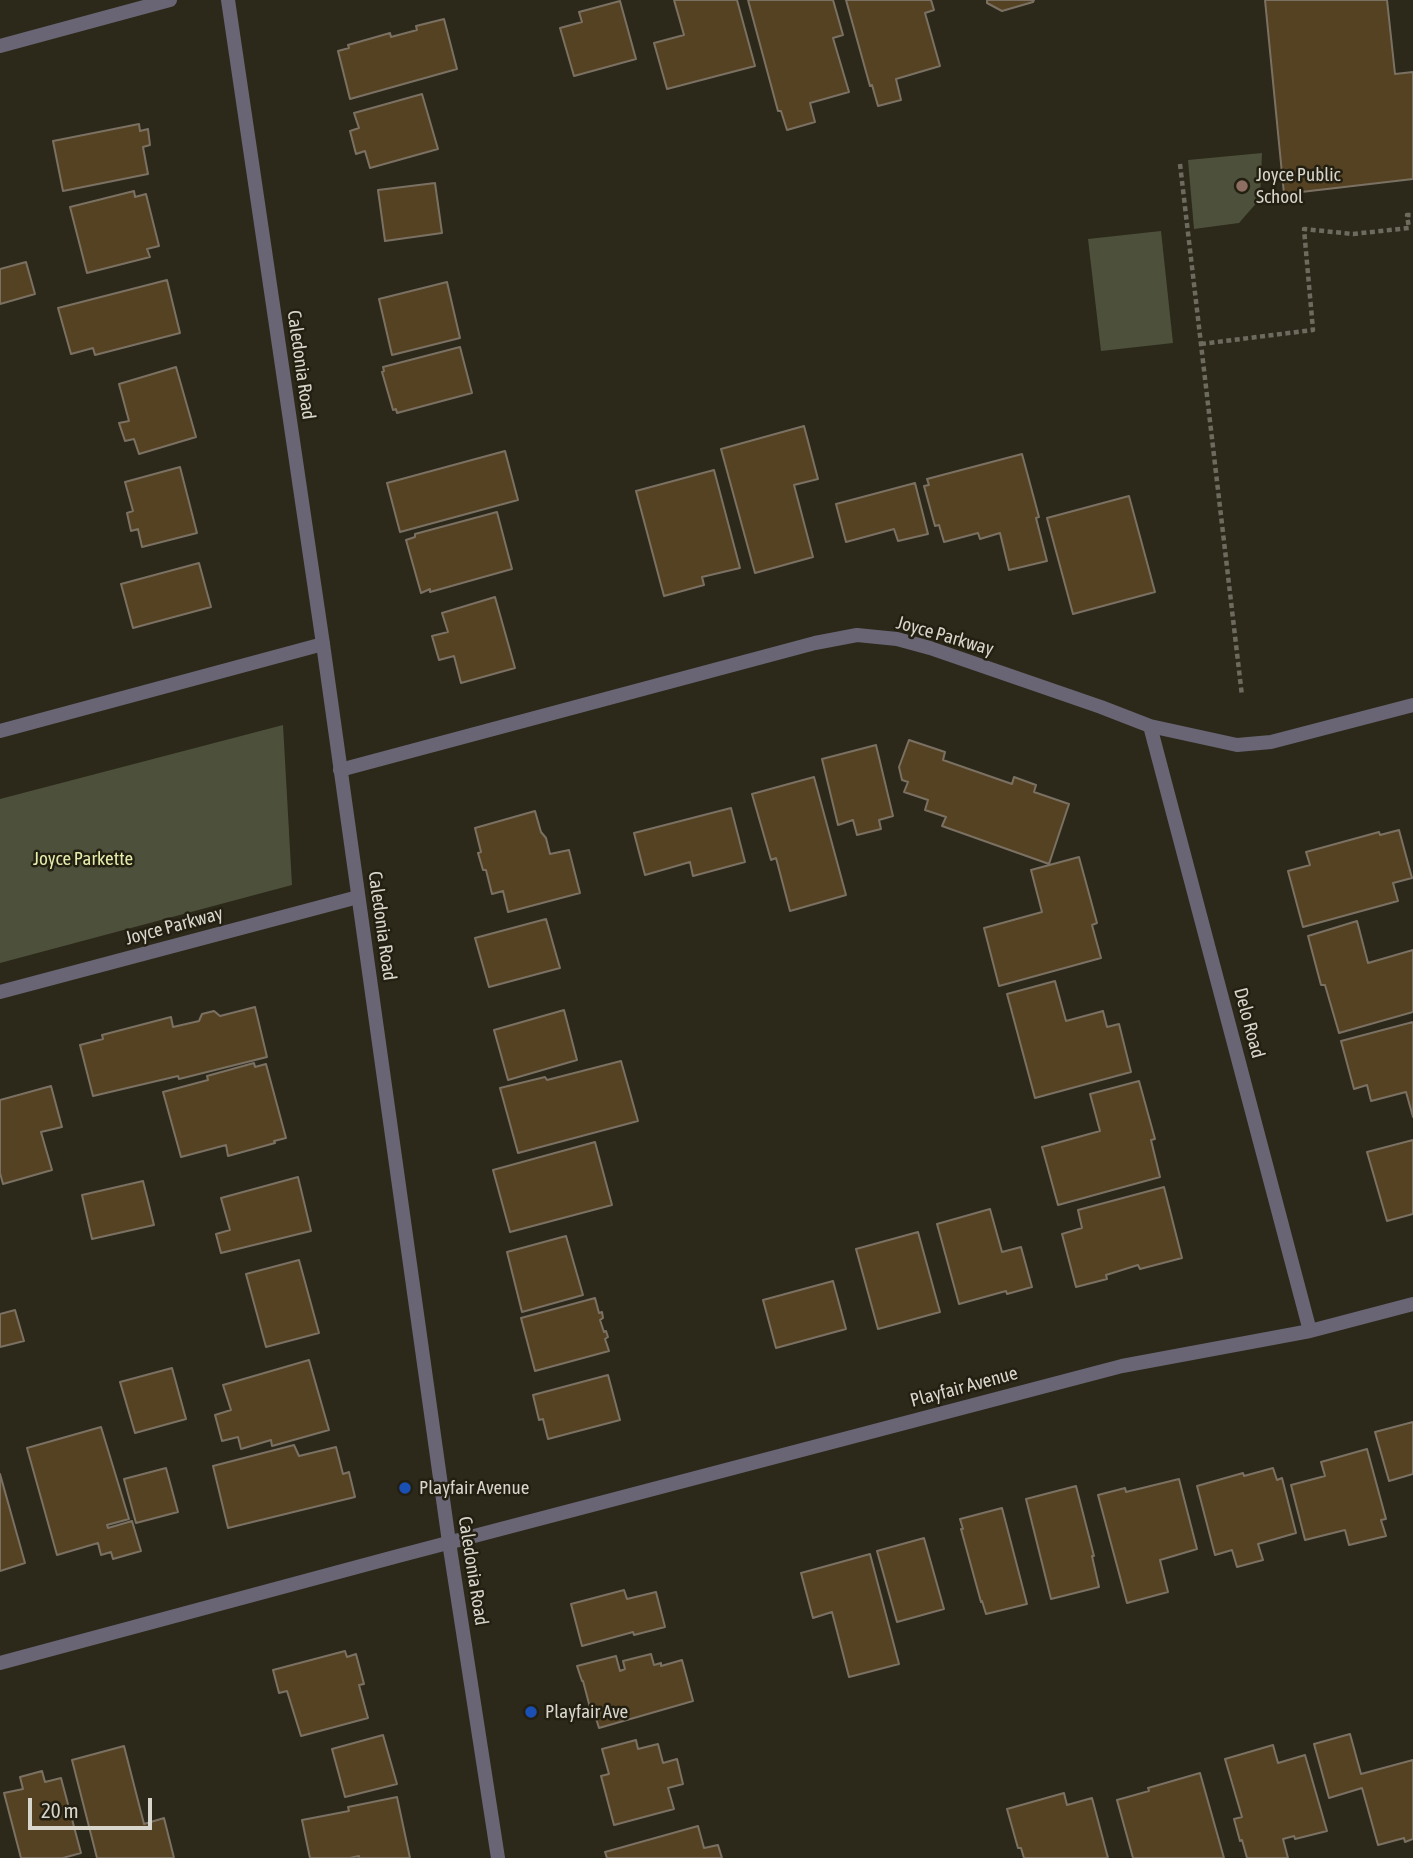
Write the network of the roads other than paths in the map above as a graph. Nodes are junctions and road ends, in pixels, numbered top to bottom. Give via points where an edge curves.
1 (170, 0) edge
2 (228, 0) edge
3 (0, 46) edge
4 (323, 644) junction
5 (1413, 705) edge
6 (1150, 726) junction
7 (0, 731) edge
8 (340, 770) junction
9 (358, 897) junction
10 (0, 992) edge
11 (1413, 1304) edge
12 (1310, 1331) junction
13 (449, 1542) junction
14 (0, 1663) edge
15 (498, 1858) edge

1 - 3 street
2 - 4 street, Caledonia Road
4 - 7 street
4 - 8 street, Caledonia Road
5 - 6 street, Joyce Parkway via 1271,742 1237,745
6 - 8 street, Joyce Parkway via 930,648 857,635
6 - 12 street, Delo Road
8 - 9 street, Caledonia Road
9 - 10 street, Joyce Parkway
9 - 13 street, Caledonia Road
11 - 12 street, Playfair Avenue
12 - 13 street, Playfair Avenue via 1122,1366
13 - 14 street, Playfair Avenue
13 - 15 street, Caledonia Road

